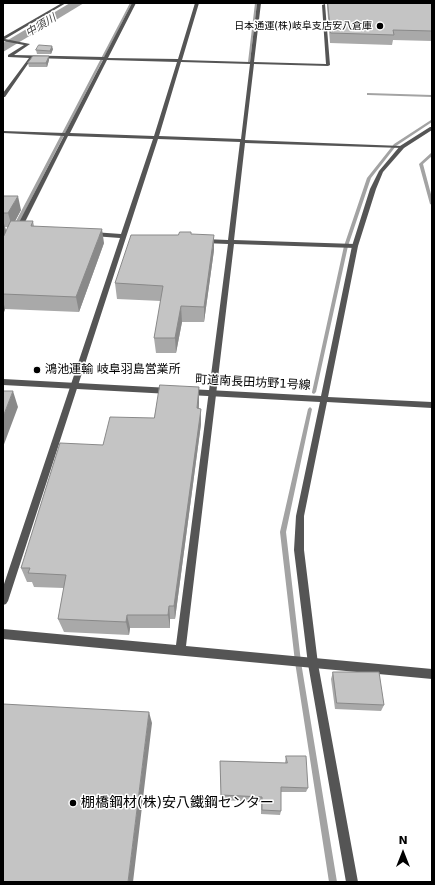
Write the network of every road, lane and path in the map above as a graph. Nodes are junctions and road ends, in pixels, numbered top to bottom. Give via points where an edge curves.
1 (64, 3) edge
2 (134, 3) edge
3 (197, 3) edge
4 (259, 3) edge
5 (324, 5) dead end
6 (4, 40) edge
7 (31, 57) junction
8 (106, 59) junction
9 (179, 61) junction
10 (252, 63) junction
11 (3, 96) edge
12 (432, 128) edge
13 (3, 132) edge
14 (67, 134) junction
15 (156, 138) junction
16 (243, 141) junction
17 (402, 147) junction
18 (25, 231) edge
19 (86, 234) edge
20 (126, 237) junction
21 (200, 241) edge
22 (231, 243) junction
23 (355, 246) junction
24 (3, 382) edge
25 (73, 386) junction
26 (211, 393) junction
27 (324, 399) junction
28 (432, 405) edge
29 (3, 601) edge
30 (3, 634) edge
31 (180, 651) junction
32 (313, 664) junction
33 (432, 674) edge
34 (352, 882) edge

1 - 6 street
2 - 8 street
3 - 9 street
4 - 10 street
5 - 10 street via 328,66
6 - 7 street via 28,44 9,56
7 - 8 street
7 - 11 street
8 - 9 street
8 - 14 street
9 - 10 street
9 - 15 street
10 - 16 street
12 - 17 street
13 - 14 street
14 - 15 street
14 - 18 street via 16,230
15 - 16 street
15 - 20 street
16 - 17 street
16 - 22 street
17 - 23 street via 380,172
19 - 20 street
20 - 25 street
21 - 22 street
22 - 23 street
22 - 26 street
23 - 27 street
24 - 25 street, 町道南長田坊野1号線
25 - 26 street, 町道南長田坊野1号線
25 - 29 street
26 - 27 street, 町道南長田坊野1号線
26 - 31 street
27 - 28 street, 町道南長田坊野1号線
27 - 32 street via 300,523 299,550
30 - 31 street
31 - 32 street
32 - 33 street
32 - 34 street

